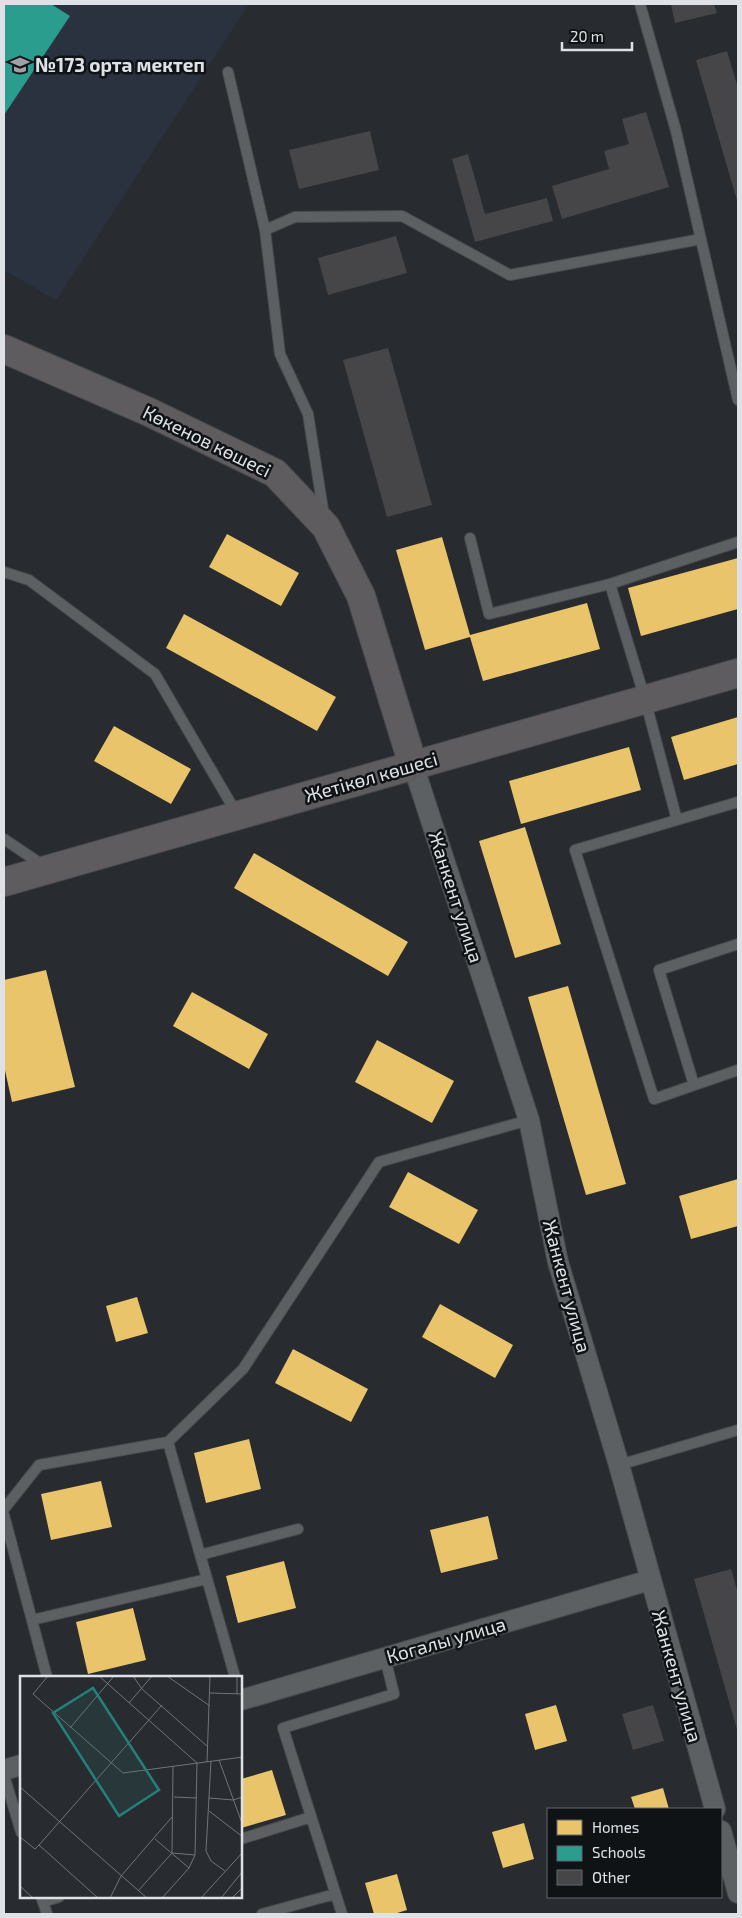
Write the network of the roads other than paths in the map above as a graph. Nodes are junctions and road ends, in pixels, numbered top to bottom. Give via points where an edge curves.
1 (640, 4) edge
2 (228, 72) dead end
3 (265, 230) junction
4 (701, 239) junction
5 (4, 348) edge
6 (738, 400) edge
7 (326, 527) junction
8 (470, 538) dead end
9 (738, 542) edge
10 (4, 572) edge
11 (610, 584) junction
12 (738, 673) edge
13 (645, 699) junction
14 (413, 765) junction
15 (738, 802) edge
16 (238, 815) junction
17 (677, 820) junction
18 (4, 839) edge
19 (49, 869) junction
20 (4, 882) edge
21 (738, 944) edge
22 (738, 1070) edge
23 (694, 1085) junction
24 (529, 1120) junction
25 (738, 1430) edge
26 (168, 1442) junction
27 (619, 1465) junction
28 (4, 1509) edge
29 (4, 1515) edge
30 (298, 1529) dead end
31 (200, 1555) junction
32 (207, 1579) junction
33 (650, 1580) junction
34 (32, 1620) junction
35 (385, 1658) junction
36 (47, 1676) edge
37 (235, 1676) edge
38 (242, 1700) edge
39 (20, 1765) edge
40 (4, 1770) edge
41 (4, 1775) edge
42 (715, 1808) edge
43 (311, 1817) junction
44 (20, 1829) edge
45 (722, 1835) edge
46 (242, 1839) edge
47 (738, 1893) edge
48 (335, 1894) junction
49 (42, 1899) edge
50 (47, 1914) edge
51 (262, 1914) edge
52 (342, 1914) edge

1 - 4 lane via 676,131
2 - 3 lane
3 - 4 lane via 295,217 402,216 510,275
3 - 7 lane via 280,354 308,414
4 - 6 lane
5 - 7 street, Көкенов көшесі via 149,412 275,473
7 - 14 street, Көкенов көшесі via 361,596
8 - 11 lane via 489,614
9 - 11 lane
10 - 16 lane via 29,580 155,674
11 - 13 lane
12 - 13 street, Жетікөл көшесі
13 - 14 street, Жетікөл көшесі
13 - 17 lane
14 - 16 street, Жетікөл көшесі
14 - 24 street, Жанкент улица
15 - 17 lane
16 - 19 street, Жетікөл көшесі
17 - 23 lane via 575,850 654,1099
18 - 19 lane
19 - 20 street, Жетікөл көшесі
21 - 23 lane via 660,970
22 - 23 lane
24 - 26 lane via 380,1162 243,1369
24 - 27 street, Жанкент улица via 558,1262
25 - 27 lane
26 - 28 lane via 39,1465
26 - 31 lane
27 - 33 street, Жанкент улица
29 - 34 lane
30 - 31 lane
31 - 32 lane
32 - 34 lane
32 - 37 lane
33 - 35 street, Когалы улица
33 - 42 street, Жанкент улица
34 - 36 lane
35 - 38 street, Когалы улица
35 - 43 lane via 394,1694 282,1728
39 - 40 street
41 - 44 lane
43 - 46 lane
43 - 48 lane
45 - 47 street
48 - 51 lane
48 - 52 lane
49 - 50 lane

